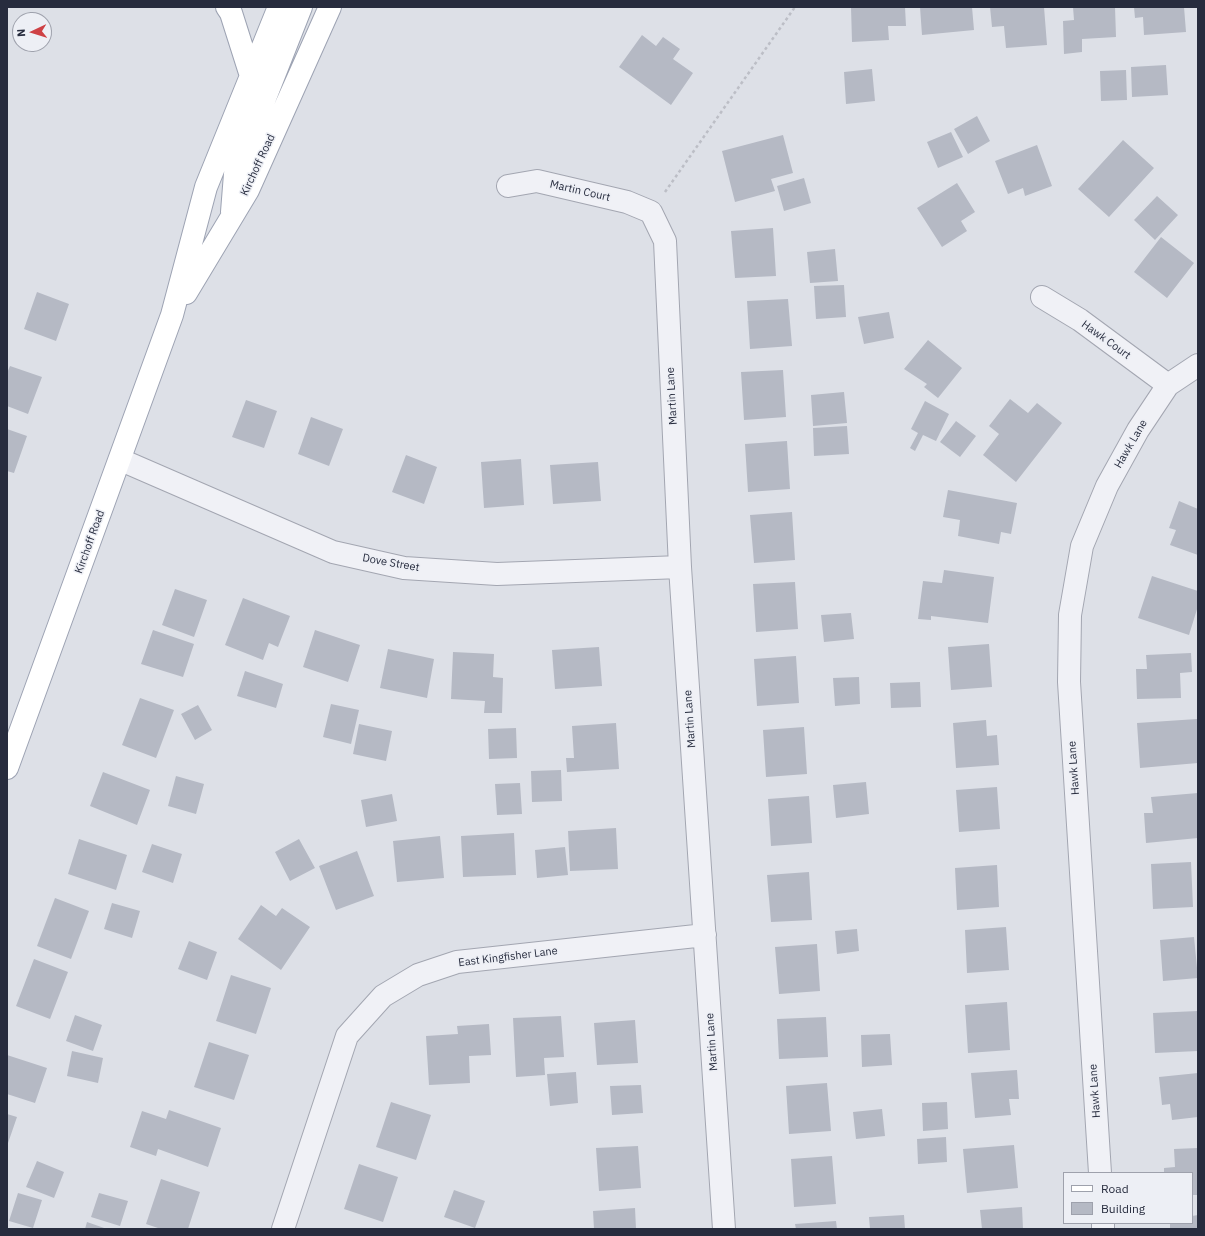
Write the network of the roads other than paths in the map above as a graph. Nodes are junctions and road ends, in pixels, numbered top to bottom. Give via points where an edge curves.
1 (227, 7) edge
2 (279, 7) edge
3 (301, 7) edge
4 (330, 7) edge
5 (251, 76) junction
6 (508, 186) dead end
7 (651, 212) joint
8 (231, 217) junction
9 (1042, 297) dead end
10 (172, 315) junction
11 (1198, 365) edge
12 (1168, 385) junction
13 (121, 460) junction
14 (680, 567) junction
15 (7, 768) edge
16 (705, 936) junction
17 (1100, 1172) edge
18 (283, 1229) edge
19 (724, 1229) edge

1 - 5 main road
2 - 5 main road, Kirchoff Road
3 - 8 main road via 235,174
4 - 8 main road, Kirchoff Road via 248,190
5 - 10 main road, Kirchoff Road via 206,187
6 - 7 street, Martin Court via 537,181 627,202
7 - 14 street, Martin Lane via 665,241
8 - 10 main road, Kirchoff Road
9 - 12 street, Hawk Court via 1080,320
10 - 13 main road, Kirchoff Road
11 - 12 street
12 - 17 street, Hawk Lane via 1138,430 1107,486 1082,546 1070,615 1069,682
13 - 14 street, Dove Street via 333,552 404,568 497,574
13 - 15 main road, Kirchoff Road
14 - 16 street, Martin Lane
16 - 18 street, East Kingfisher Lane via 457,962 418,976 382,996 346,1036
16 - 19 street, Martin Lane

